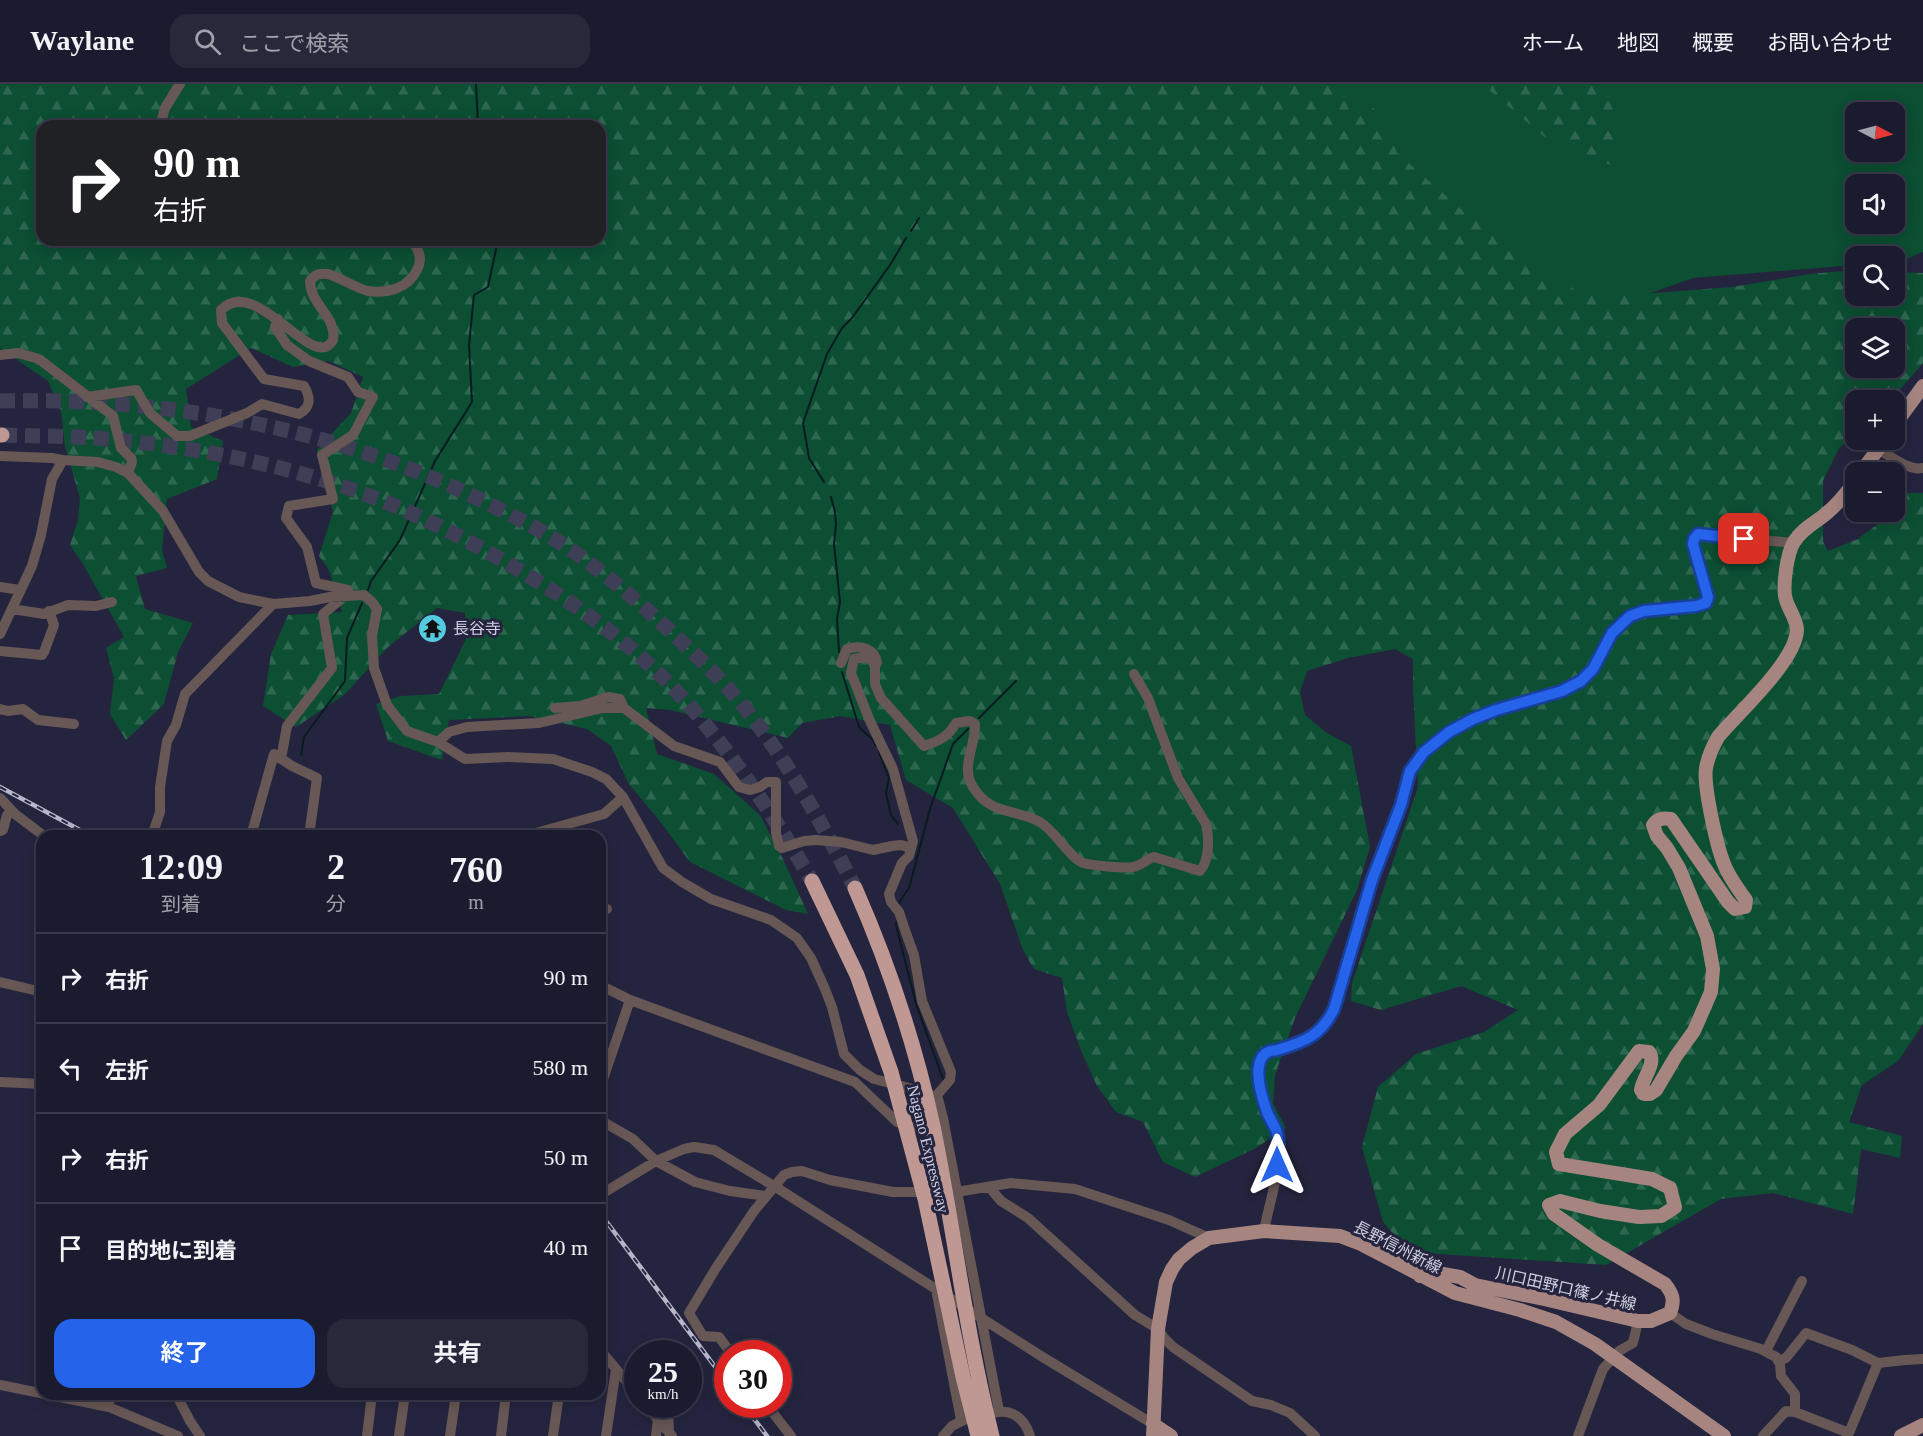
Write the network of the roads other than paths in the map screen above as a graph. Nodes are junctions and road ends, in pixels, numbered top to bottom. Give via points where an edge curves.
1 (180, 84) edge
2 (162, 120) edge
3 (416, 246) edge
4 (278, 319) junction
5 (0, 355) edge
6 (1923, 386) edge
7 (87, 397) junction
8 (1905, 411) edge
9 (1888, 450) edge
10 (0, 456) edge
11 (63, 460) junction
12 (1923, 468) edge
13 (128, 473) junction
14 (1845, 494) edge
15 (1793, 543) junction
16 (0, 587) edge
17 (20, 590) junction
18 (345, 596) junction
19 (112, 602) dead end
20 (273, 604) junction
21 (12, 609) junction
22 (49, 611) junction
23 (0, 634) edge
24 (0, 651) edge
25 (841, 663) dead end
26 (874, 665) junction
27 (1134, 674) dead end
28 (555, 708) dead end
29 (624, 708) junction
30 (0, 709) edge
31 (74, 724) dead end
32 (438, 742) junction
33 (280, 759) junction
34 (623, 797) junction
35 (0, 798) edge
36 (7, 814) edge
37 (154, 830) edge
38 (253, 830) edge
39 (310, 830) edge
40 (547, 830) edge
41 (0, 831) edge
42 (36, 831) edge
43 (911, 848) junction
44 (812, 881) tunnel mouth
45 (855, 888) tunnel mouth
46 (0, 982) edge
47 (606, 988) edge
48 (34, 990) dead end
49 (630, 1000) junction
50 (606, 1070) edge
51 (0, 1082) edge
52 (36, 1084) edge
53 (937, 1095) junction
54 (606, 1123) edge
55 (946, 1138) junction
56 (656, 1161) junction
57 (774, 1186) junction
58 (990, 1188) junction
59 (606, 1191) edge
60 (956, 1192) junction
61 (766, 1196) junction
62 (1264, 1231) junction
63 (1209, 1238) junction
64 (1420, 1276) junction
65 (1802, 1281) dead end
66 (936, 1289) junction
67 (1670, 1313) junction
68 (980, 1317) junction
69 (1638, 1322) junction
70 (1158, 1329) junction
71 (721, 1340) edge
72 (1766, 1351) junction
73 (606, 1357) edge
74 (1923, 1359) edge
75 (1778, 1361) junction
76 (1878, 1363) junction
77 (616, 1369) junction
78 (624, 1378) edge
79 (0, 1385) edge
80 (36, 1392) edge
81 (74, 1400) edge
82 (109, 1400) edge
83 (179, 1400) edge
84 (371, 1400) edge
85 (404, 1400) edge
86 (455, 1400) edge
87 (505, 1400) edge
88 (556, 1400) edge
89 (109, 1407) junction
90 (1795, 1412) junction
91 (669, 1418) edge
92 (777, 1418) edge
93 (658, 1419) joint
94 (982, 1425) edge
95 (1923, 1425) edge
96 (1153, 1430) edge
97 (670, 1434) edge
98 (178, 1436) edge
99 (200, 1436) edge
100 (367, 1436) edge
101 (399, 1436) edge
102 (450, 1436) edge
103 (501, 1436) edge
104 (553, 1436) edge
105 (606, 1436) edge
106 (656, 1436) edge
107 (791, 1436) edge
108 (943, 1436) edge
109 (1030, 1436) edge
110 (1171, 1436) edge
111 (1315, 1436) edge
112 (1578, 1436) edge
113 (1724, 1436) edge
114 (1763, 1436) edge
115 (1901, 1436) edge

1 - 2 street
3 - 4 street via 419,266 403,288 367,291 328,274 314,276 310,281 312,294 334,328 328,346 320,348 307,343
4 - 7 street via 246,304 234,303 221,310 222,323 264,380 304,386 309,404 299,414 262,404 190,436 177,436 150,413 136,390
4 - 18 street via 275,327 287,345 309,361 348,377 358,392 373,397 353,435 322,455 333,499 289,506 286,519 307,547 316,583 348,590
5 - 7 street via 18,353 39,359
6 - 8 main road
7 - 13 street via 113,416 121,448 131,458
9 - 12 street via 1901,463
10 - 11 street
11 - 13 street via 98,462
11 - 17 street via 52,479 41,536
13 - 20 street via 163,511 208,581 239,597
14 - 15 main road
15 - 62 street via 1698,534 1693,544 1708,597 1706,603 1630,616 1612,633 1593,669 1581,681 1562,691 1473,719 1424,752 1410,771 1328,1023 1304,1041 1268,1052 1260,1063 1259,1087 1278,1142 1276,1179
15 - 67 main road, 川口田野口篠ノ井線 via 1786,566 1785,598 1797,630 1793,643 1784,662 1718,737 1706,769 1719,850 1746,900 1745,907 1735,909 1728,902 1671,819 1656,821 1653,825 1657,836 1679,868 1707,936 1713,969 1711,992 1694,1031 1653,1093 1644,1094 1641,1090 1652,1056 1639,1051 1599,1105 1564,1134 1556,1152 1559,1164 1652,1179 1670,1188 1674,1207 1661,1216 1600,1211 1560,1200 1549,1205 1554,1214 1598,1245 1665,1284 1673,1294
16 - 17 street
17 - 21 street
18 - 20 street
18 - 32 street via 364,596 377,609 372,636 374,668 387,705 407,731
18 - 33 street via 323,614 333,668 288,726
19 - 22 street via 68,605
20 - 37 street via 185,694 167,741 160,812
21 - 22 street via 44,614
21 - 23 street
22 - 24 street via 54,625 42,655
25 - 26 street via 848,649 864,648 873,652 877,663
26 - 27 street via 881,698 924,746 940,741 956,723 975,724 967,768 971,785 993,808 1042,823 1083,863 1134,867 1154,857 1200,871 1205,865 1206,824 1178,778 1148,698
26 - 43 street via 873,661 859,657 854,659 851,673 893,769 913,841
28 - 29 street via 580,706 608,697 620,699
29 - 32 street via 603,708 539,723 467,727 449,732
29 - 43 street via 674,746 720,762 739,787 750,790 776,782 776,833 782,848 816,840 873,850 901,845
30 - 31 street via 23,709 38,720
32 - 34 street via 465,759 553,759 606,779
33 - 38 street via 274,754
33 - 39 street via 317,778
34 - 40 street via 604,814
34 - 53 street via 670,874 711,899 771,920 797,938 812,958 825,989 844,1053 860,1070 874,1079
35 - 36 street
36 - 41 street
36 - 42 street
43 - 53 street via 889,894 914,955 922,1001 951,1072 950,1080
44 - 94 highway, Nagano Expressway via 857,975 891,1072
45 - 94 highway, Nagano Expressway via 893,982 922,1079 942,1173
46 - 48 street
47 - 49 street
49 - 50 street
49 - 55 street via 855,1082 897,1122
51 - 52 street
53 - 55 street
54 - 56 street via 633,1139
55 - 60 street
56 - 57 street via 689,1148 714,1149
56 - 59 street
56 - 61 street via 695,1182
57 - 60 street via 784,1175 802,1171 894,1192
57 - 61 street
57 - 66 street
58 - 60 street
58 - 63 street via 1011,1183 1075,1189
58 - 70 street via 1135,1315
60 - 68 street
61 - 71 street via 689,1313 703,1336
62 - 63 main road, 長野信州新線
62 - 64 main road, 長野信州新線 via 1340,1236
63 - 70 main road, 長野信州新線 via 1192,1248 1172,1269
64 - 69 main road, 川口田野口篠ノ井線 via 1437,1273 1460,1277 1475,1285
64 - 113 main road, 長野信州新線 via 1455,1293 1531,1313 1569,1328
65 - 72 street
66 - 68 street
66 - 94 street
67 - 69 main road, 川口田野口篠ノ井線
67 - 72 street via 1686,1324
68 - 94 street
68 - 96 street
69 - 112 street via 1633,1343 1619,1350 1603,1369
70 - 96 main road, 長野信州新線
70 - 111 street via 1192,1361 1252,1401 1290,1413
72 - 75 street
73 - 77 street
74 - 76 street
75 - 76 street via 1786,1358 1806,1333
75 - 90 street via 1781,1376 1795,1394
76 - 90 street via 1849,1433
77 - 78 street
77 - 105 street
79 - 80 street
81 - 89 street
82 - 89 street
83 - 99 street
84 - 100 street
85 - 101 street
86 - 102 street
87 - 103 street
88 - 104 street
89 - 98 street
90 - 114 street via 1786,1411
91 - 97 street
92 - 107 street
93 - 97 street
93 - 106 street
94 - 108 street via 952,1426
94 - 109 street via 1010,1413 1021,1419
95 - 115 main road
96 - 110 main road

